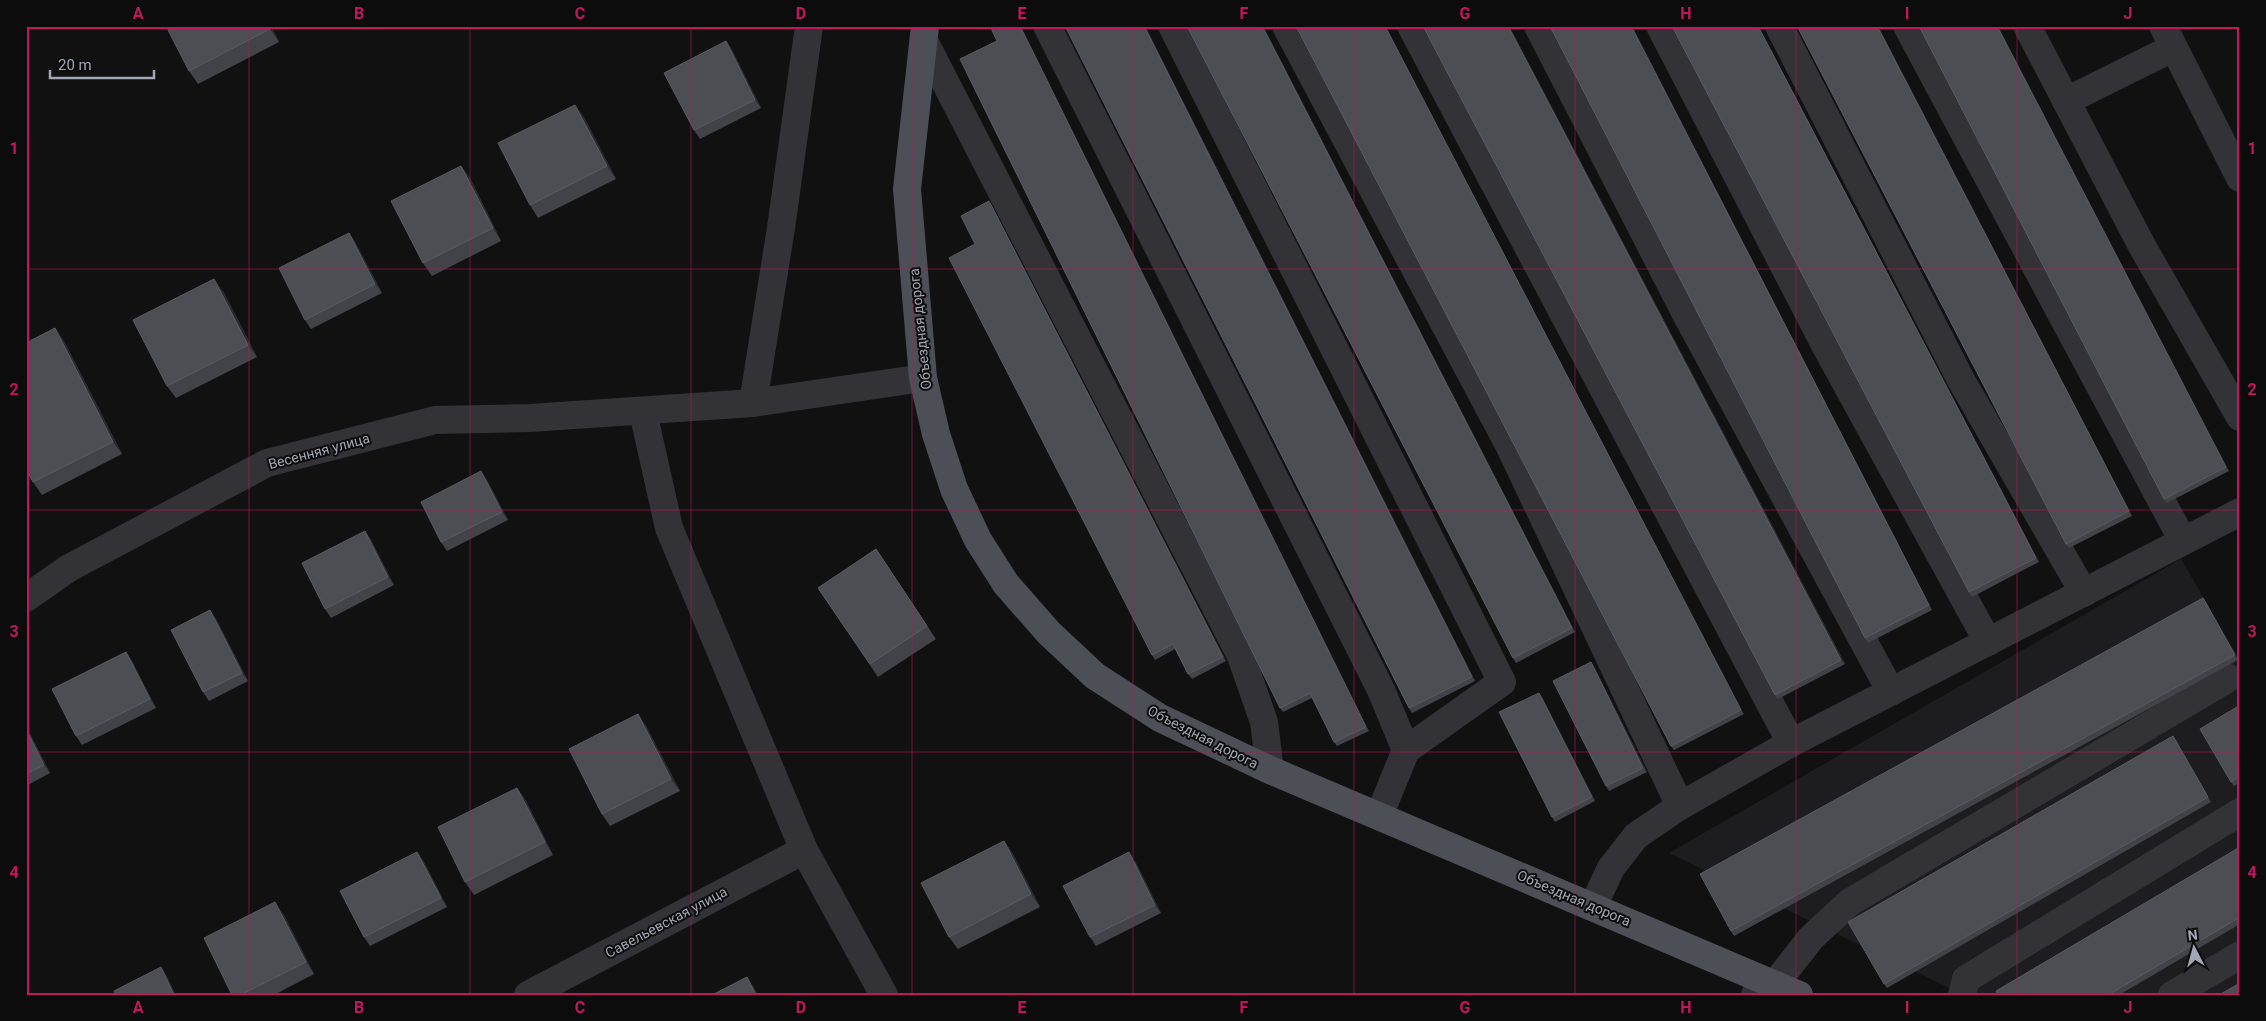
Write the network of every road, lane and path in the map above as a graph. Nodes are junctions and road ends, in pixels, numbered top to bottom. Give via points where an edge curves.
1 (809, 26) edge
2 (1047, 26) edge
3 (1172, 26) edge
4 (1286, 26) edge
5 (1412, 26) edge
6 (1538, 26) edge
7 (1660, 26) edge
8 (1779, 26) edge
9 (1907, 26) edge
10 (2027, 26) edge
11 (924, 34) edge
12 (2168, 37) edge
13 (2066, 101) junction
14 (2240, 178) edge
15 (923, 378) junction
16 (753, 403) junction
17 (644, 412) junction
18 (2240, 417) edge
19 (2240, 512) edge
20 (2183, 541) junction
21 (2084, 593) junction
22 (26, 598) edge
23 (1988, 642) junction
24 (2229, 678) dead end
25 (1891, 692) junction
26 (1791, 743) junction
27 (1406, 750) junction
28 (1270, 770) junction
29 (1680, 806) junction
30 (2240, 812) edge
31 (1379, 816) junction
32 (804, 850) junction
33 (1593, 906) junction
34 (2240, 955) edge
35 (1776, 991) edge
36 (528, 995) edge
37 (884, 995) edge
38 (1962, 995) edge
39 (2172, 995) edge

1 - 16 street
2 - 27 street via 1377,681
3 - 27 street via 1502,682
4 - 29 street via 1510,447
5 - 26 street
6 - 25 street via 1686,314
7 - 23 street via 1825,345
8 - 21 street via 1962,380
9 - 20 street
10 - 13 street
11 - 15 main road, Объездная дорога via 907,189
11 - 28 street via 1241,656 1264,722
12 - 13 street
12 - 14 street
13 - 18 street via 2142,246
15 - 16 street, Весенняя улица
15 - 28 main road, Объездная дорога via 936,434 954,489 978,540 1006,584 1049,633 1095,676 1160,718
16 - 17 street, Весенняя улица
17 - 22 street, Весенняя улица via 435,420 267,463 69,568
17 - 32 street via 669,528
19 - 20 street
20 - 21 street
21 - 23 street
23 - 25 street
24 - 35 street via 1850,902 1811,938
25 - 26 street
26 - 29 street
27 - 31 street
28 - 31 main road, Объездная дорога
29 - 33 street via 1636,836 1611,868
30 - 38 street via 1966,979
31 - 33 main road, Объездная дорога
32 - 36 street, Савельевская улица
32 - 37 street
33 - 35 main road, Объездная дорога
34 - 39 street

